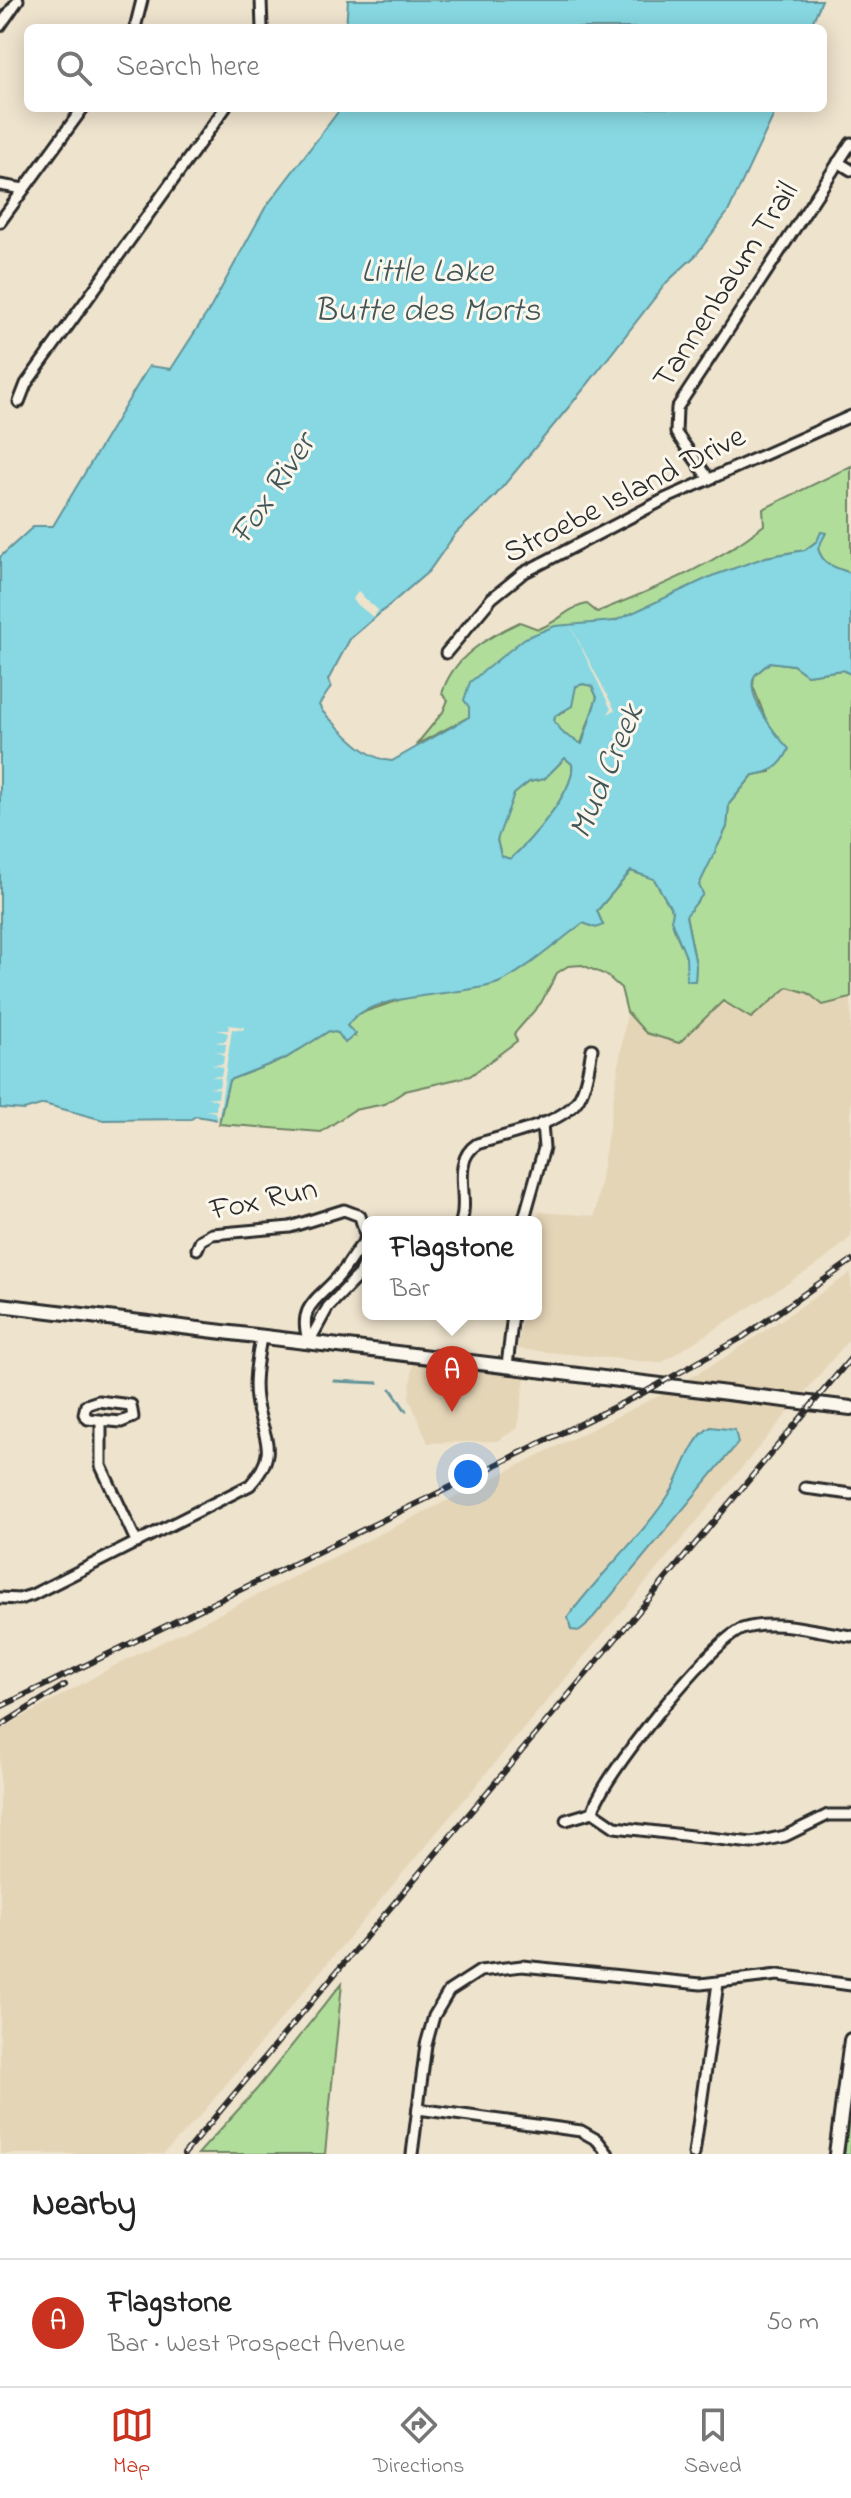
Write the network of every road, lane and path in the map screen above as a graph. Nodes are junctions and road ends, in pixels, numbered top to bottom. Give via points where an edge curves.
1 (18, 0) edge
2 (142, 0) edge
3 (261, 0) edge
4 (136, 24) edge
5 (262, 24) edge
6 (0, 26) edge
7 (80, 112) edge
8 (222, 112) edge
9 (851, 143) edge
10 (838, 162) junction
11 (851, 170) edge
12 (0, 185) edge
13 (24, 189) junction
14 (0, 222) edge
15 (19, 402) dead end
16 (851, 416) edge
17 (709, 479) junction
18 (446, 653) dead end
19 (592, 1049) dead end
20 (542, 1123) junction
21 (462, 1216) edge
22 (525, 1216) edge
23 (362, 1225) edge
24 (362, 1246) edge
25 (197, 1249) dead end
26 (362, 1267) edge
27 (0, 1305) edge
28 (512, 1320) edge
29 (261, 1337) junction
30 (309, 1342) junction
31 (507, 1366) junction
32 (851, 1408) edge
33 (101, 1423) junction
34 (805, 1488) dead end
35 (851, 1494) edge
36 (137, 1543) junction
37 (0, 1598) edge
38 (851, 1636) edge
39 (593, 1812) junction
40 (851, 1815) edge
41 (566, 1820) dead end
42 (718, 1983) junction
43 (851, 1985) edge
44 (851, 2040) edge
45 (418, 2109) junction
46 (412, 2154) edge
47 (608, 2154) edge
48 (694, 2154) edge
49 (836, 2154) edge

1 - 6 street
2 - 4 street
3 - 5 street
7 - 13 street
8 - 15 street via 26,384
9 - 10 street, Tannenbaum Trail
10 - 11 street
10 - 17 street, Tannenbaum Trail via 677,408 676,433
12 - 13 street
13 - 14 street
16 - 17 street, Stroebe Island Drive
17 - 18 street, Stroebe Island Drive via 512,580
19 - 20 street via 574,1106
20 - 21 street via 468,1151 462,1166
20 - 22 street via 544,1148
23 - 25 street, Fox Run via 360,1216 344,1210 290,1227 212,1234
24 - 30 street via 309,1307
26 - 30 street via 328,1307
27 - 29 main road
28 - 31 street
29 - 30 main road
29 - 36 street via 256,1399 268,1442 260,1473 244,1491
30 - 31 main road
31 - 32 main road
33 - 33 street via 129,1421 134,1408 88,1403 85,1417
33 - 36 street via 101,1466
34 - 35 street
36 - 37 street via 25,1598
38 - 39 street via 766,1625 732,1634 700,1663 605,1783
39 - 40 street via 615,1827 752,1843 777,1839 828,1815
39 - 41 street
42 - 43 street via 778,1975
42 - 45 street via 522,1966 480,1971 456,1984 437,2007
42 - 48 street
44 - 49 main road
45 - 46 street
45 - 47 street via 581,2131

